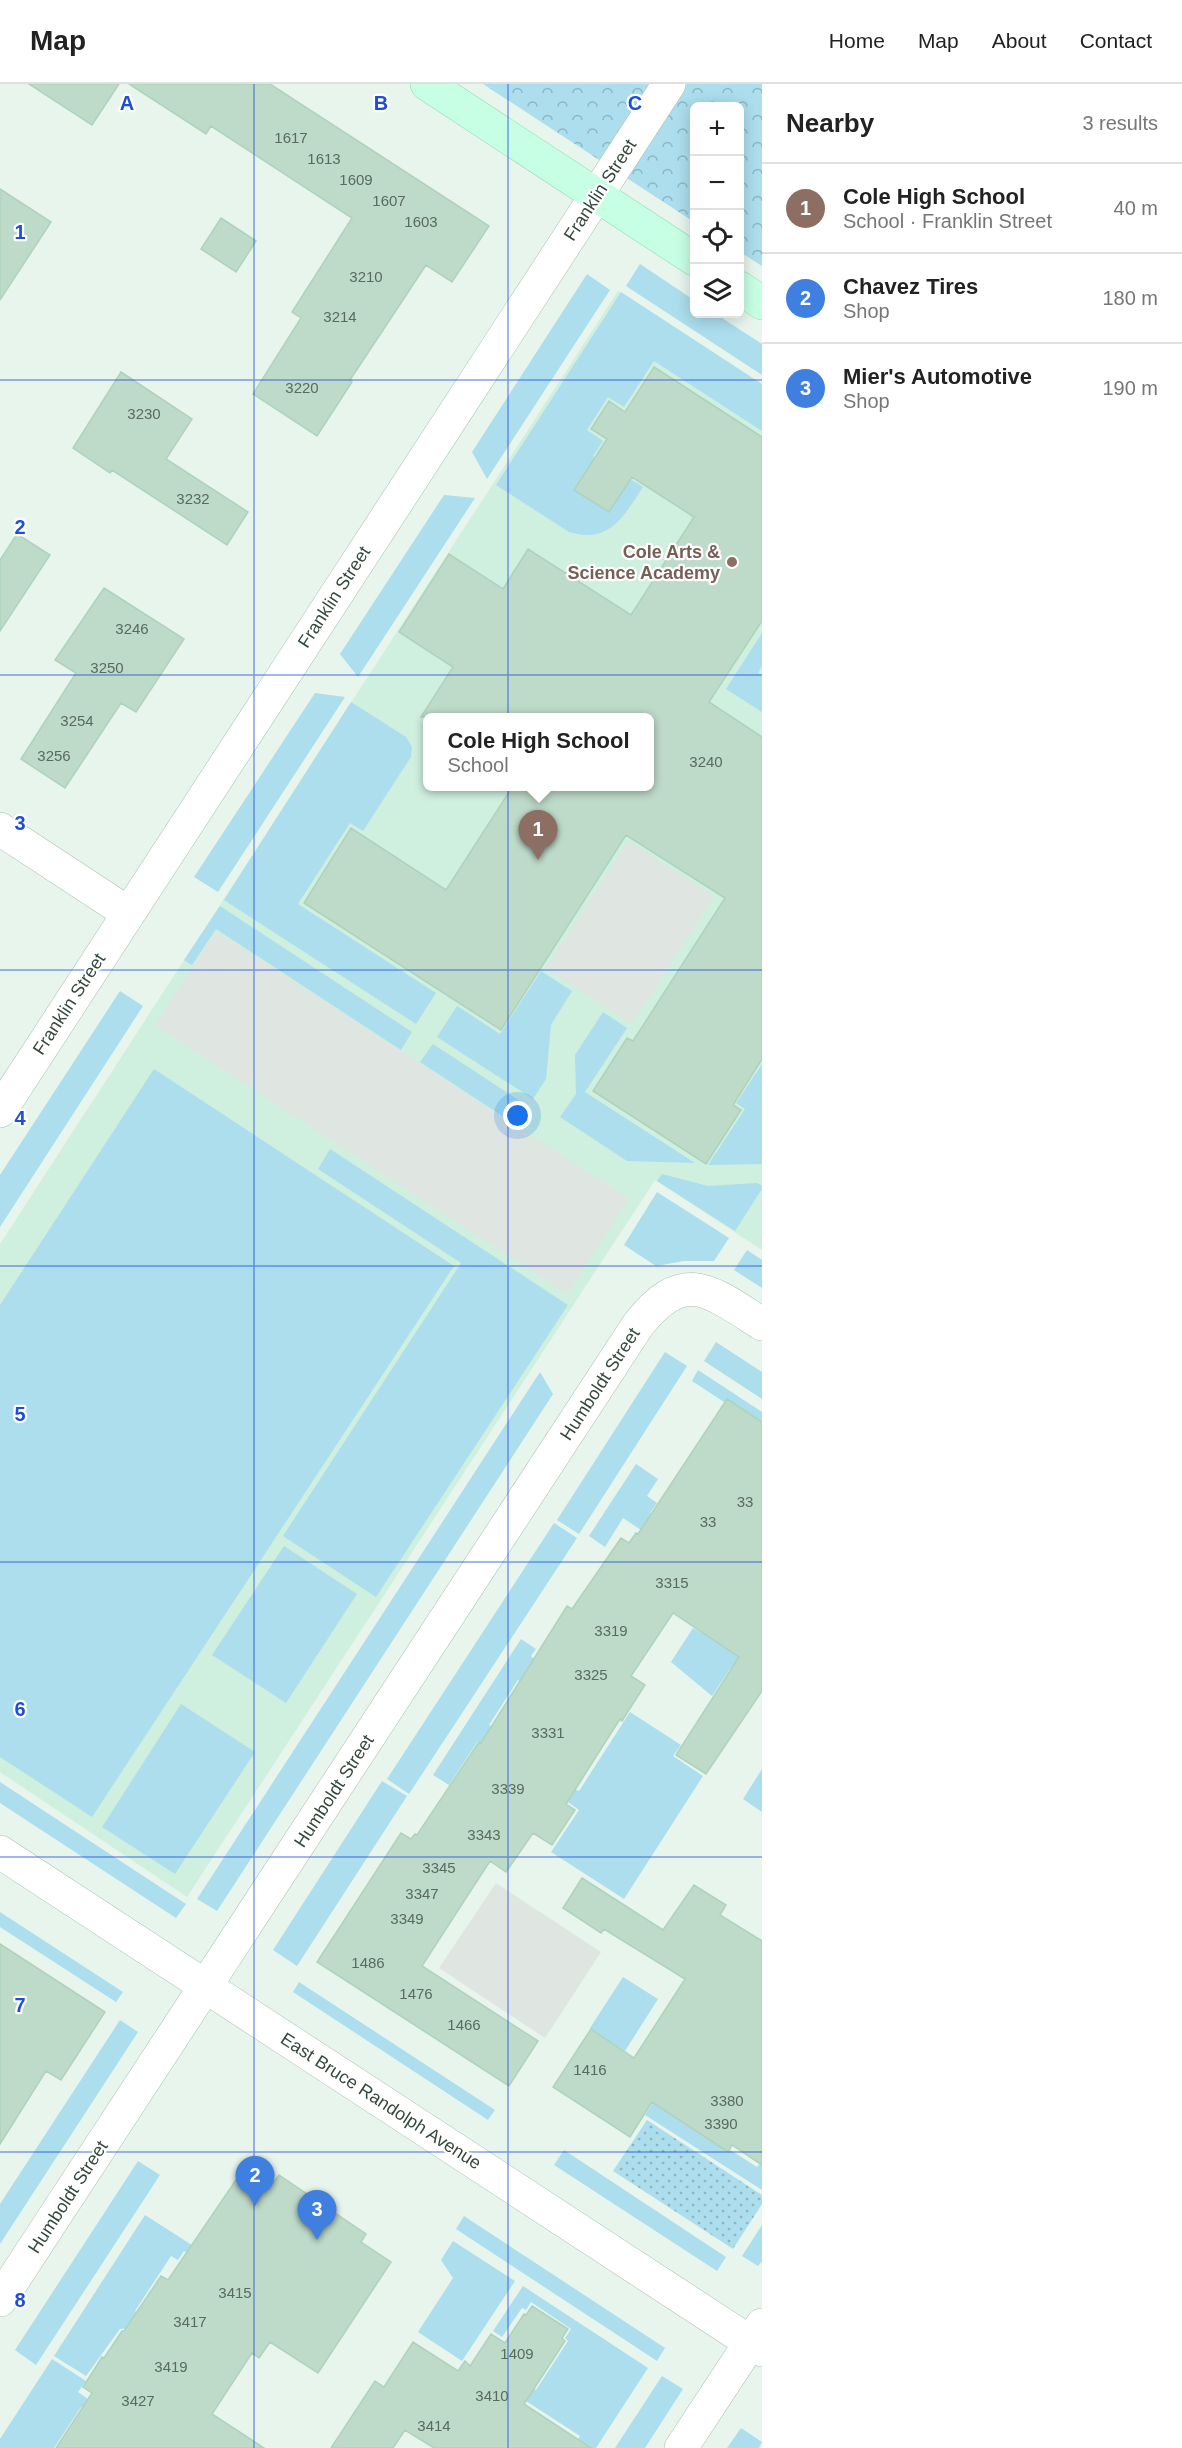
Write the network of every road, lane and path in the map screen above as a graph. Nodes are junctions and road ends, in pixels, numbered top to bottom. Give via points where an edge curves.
1 (427, 84) edge
2 (669, 84) edge
3 (597, 195) junction
4 (690, 256) edge
5 (744, 291) edge
6 (762, 303) edge
7 (0, 829) edge
8 (128, 913) junction
9 (0, 1111) edge
10 (762, 1324) edge
11 (0, 1852) edge
12 (205, 1987) junction
13 (0, 2300) edge
14 (758, 2339) edge
15 (681, 2448) edge

1 - 3 main road
2 - 3 street, Franklin Street
3 - 4 main road
3 - 8 street, Franklin Street
5 - 6 main road
7 - 8 street
8 - 9 street, Franklin Street
10 - 12 street, Humboldt Street via 720,1297 690,1289 677,1290 652,1307
11 - 12 street, East Bruce Randolph Avenue
12 - 13 street, Humboldt Street
12 - 14 street, East Bruce Randolph Avenue
14 - 15 street

